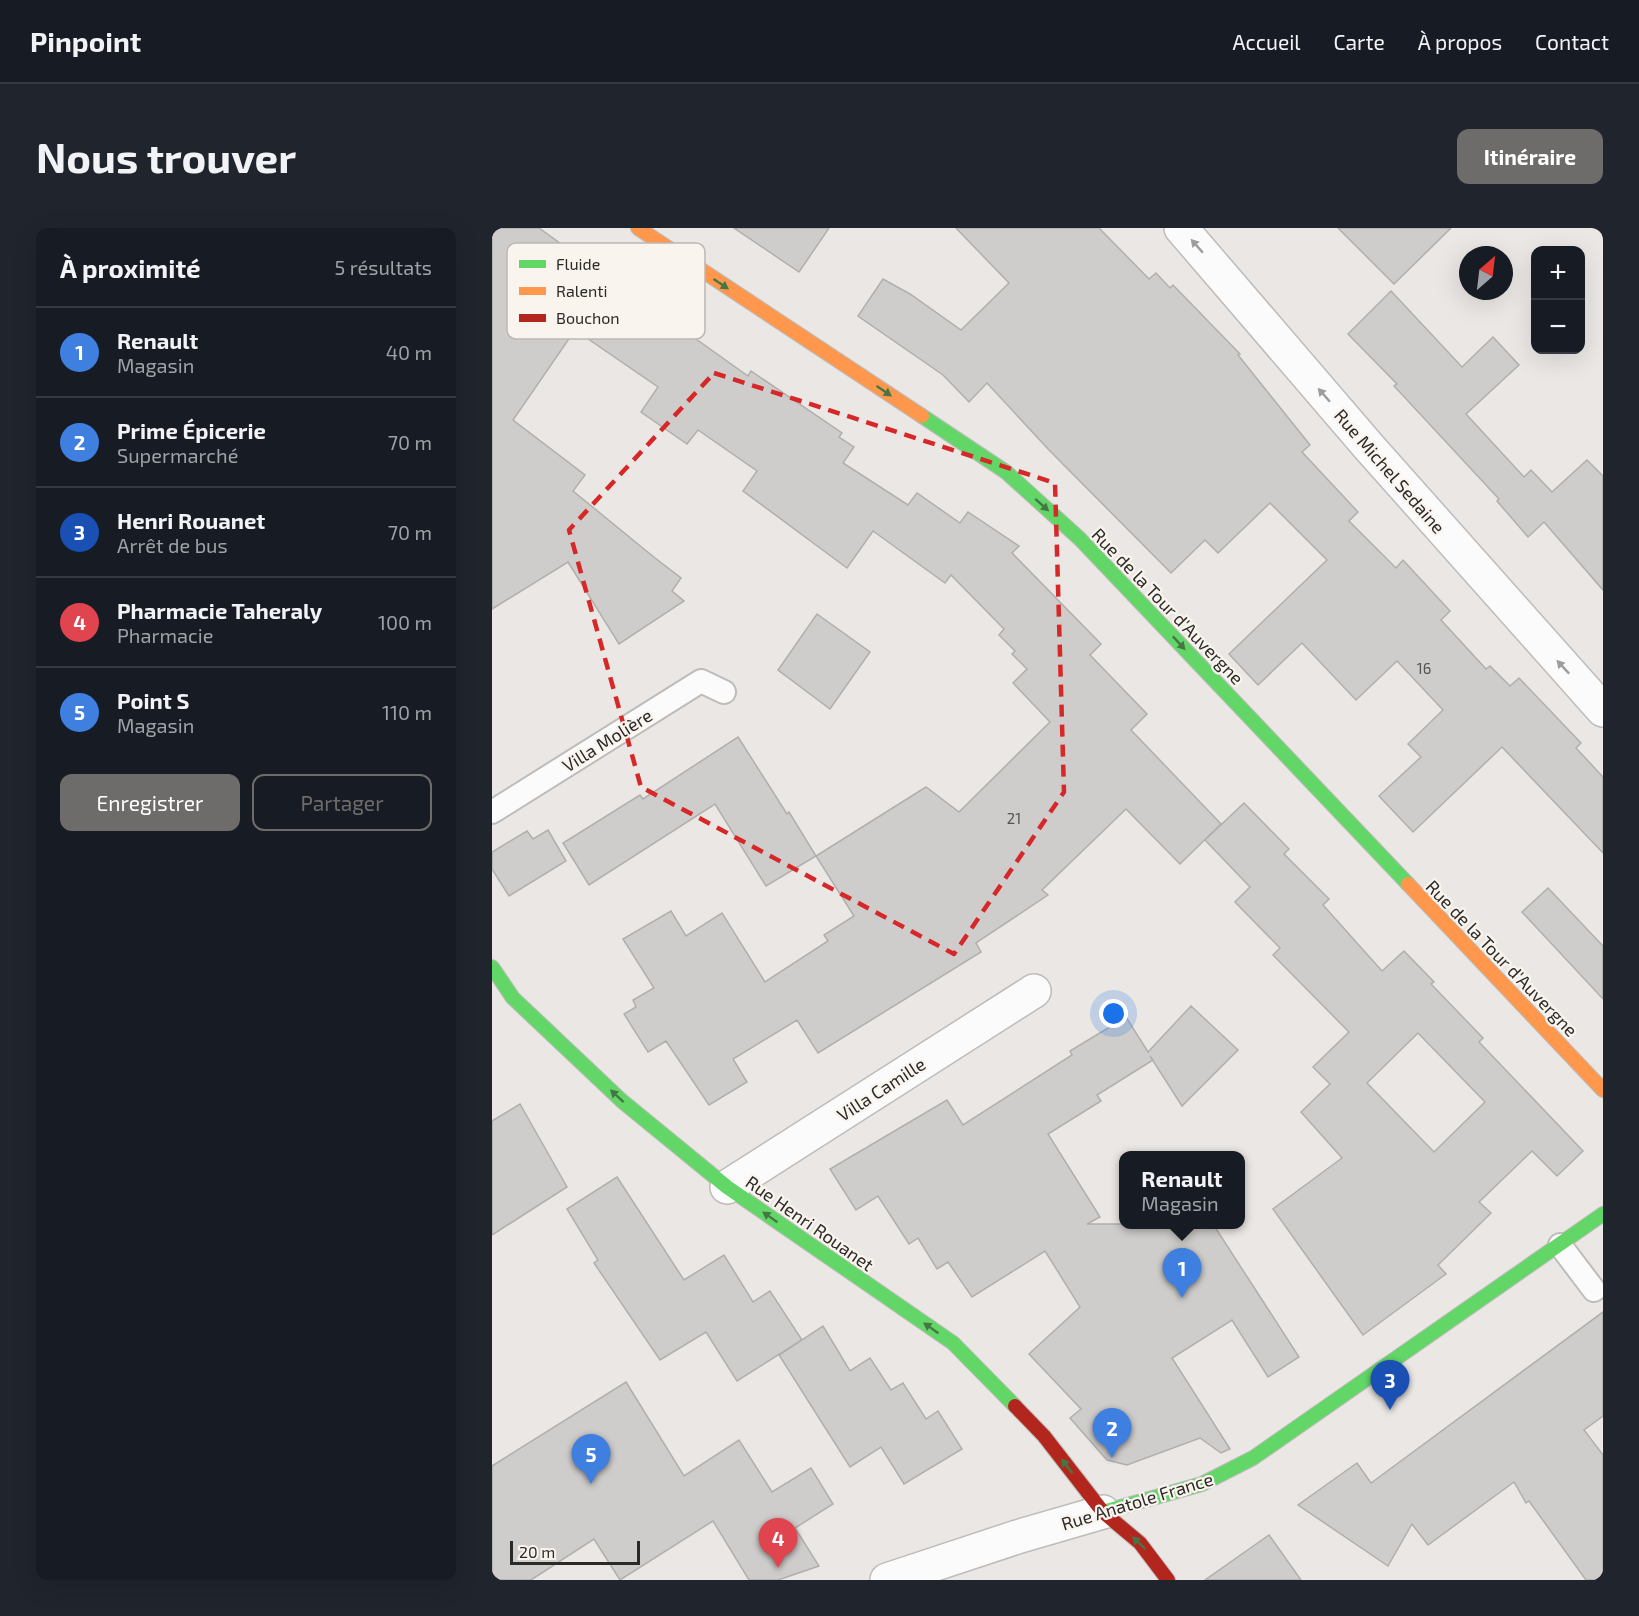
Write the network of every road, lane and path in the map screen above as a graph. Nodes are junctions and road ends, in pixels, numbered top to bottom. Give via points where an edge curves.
1 (638, 228) edge
2 (1181, 228) edge
3 (661, 243) edge
4 (705, 272) edge
5 (724, 692) dead end
6 (1603, 710) edge
7 (492, 812) edge
8 (492, 967) edge
9 (1034, 991) dead end
10 (1603, 1090) edge
11 (727, 1187) junction
12 (1603, 1214) edge
13 (1560, 1245) junction
14 (1594, 1290) dead end
15 (1103, 1512) junction
16 (886, 1580) edge
17 (1168, 1580) edge

1 -> 3 street, Rue de la Tour d'Auvergne
6 -> 2 street, Rue Michel Sedaine
4 -> 10 street, Rue de la Tour d'Auvergne via 1006,472 1080,539
5 - 7 lane, Villa Molière via 701,681
11 -> 8 street, Rue Henri Rouanet via 622,1101 513,998
9 - 11 street, Villa Camille
15 -> 11 street, Rue Henri Rouanet via 1044,1436 953,1343
12 - 13 street, Rue Anatole France
13 - 14 lane
13 - 15 street, Rue Anatole France via 1253,1458 1202,1484
15 - 16 street, Rue Anatole France
17 -> 15 street, Rue Henri Rouanet via 1140,1543

